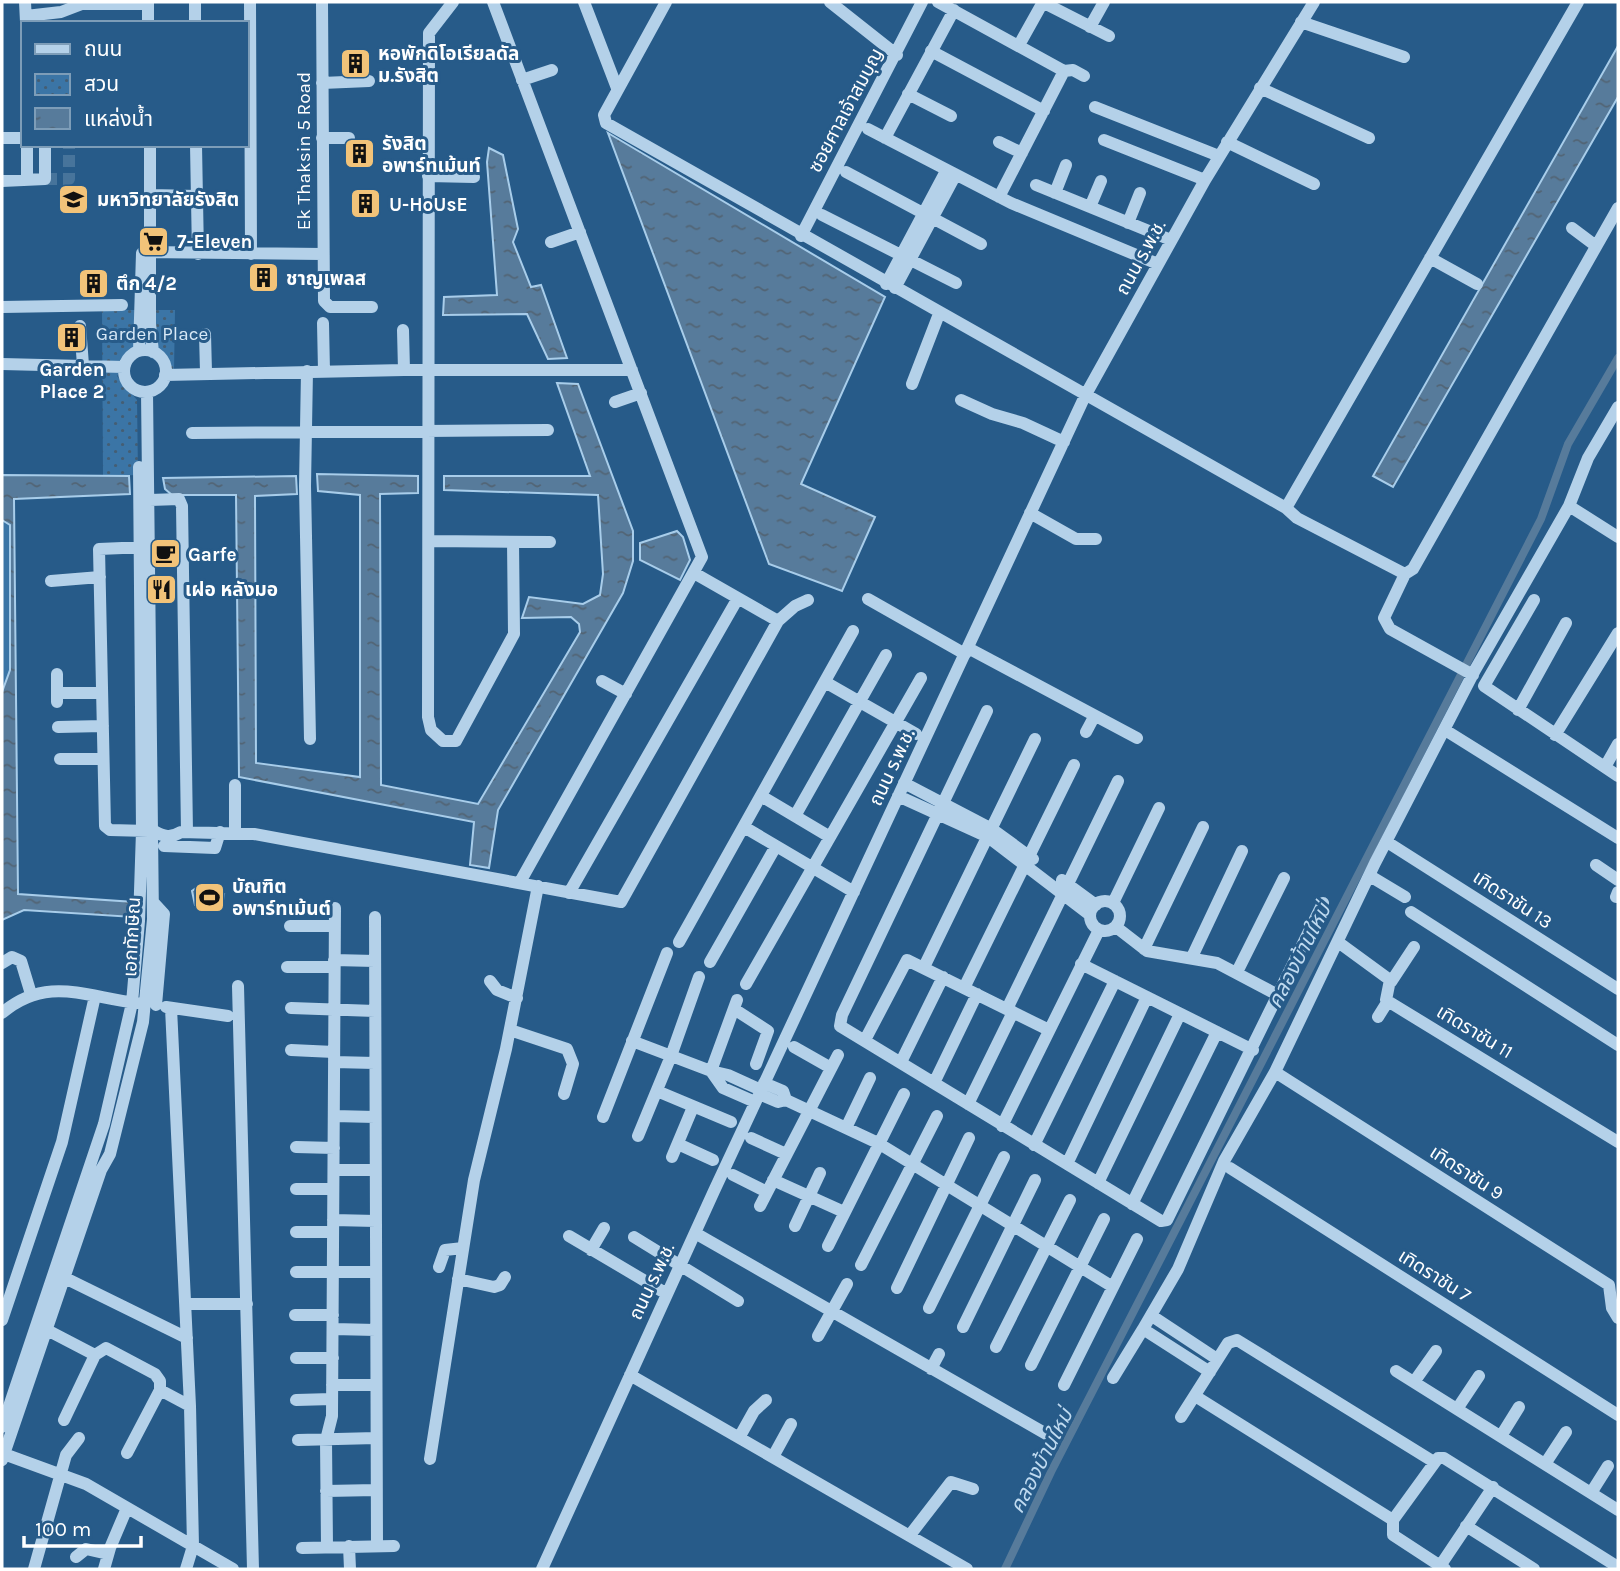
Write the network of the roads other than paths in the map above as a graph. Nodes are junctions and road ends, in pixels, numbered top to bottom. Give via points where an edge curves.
1 (25, 2) edge
2 (195, 2) edge
3 (250, 2) edge
4 (322, 2) edge
5 (453, 2) edge
6 (493, 2) edge
7 (584, 2) edge
8 (666, 2) edge
9 (830, 2) edge
10 (938, 2) edge
11 (1104, 2) edge
12 (1314, 2) edge
13 (1578, 2) edge
14 (144, 3) edge
15 (919, 3) edge
16 (1045, 3) edge
17 (954, 10) junction
18 (37, 18) edge
19 (141, 21) edge
20 (148, 21) edge
21 (195, 21) edge
22 (1301, 22) junction
23 (1090, 27) junction
24 (1109, 36) dead end
25 (1019, 45) junction
26 (932, 51) junction
27 (897, 55) junction
28 (1404, 57) dead end
29 (552, 70) dead end
30 (1064, 71) junction
31 (1084, 76) dead end
32 (522, 80) junction
33 (369, 81) dead end
34 (322, 83) junction
35 (617, 88) junction
36 (1260, 88) junction
37 (908, 94) junction
38 (1096, 107) dead end
39 (1044, 111) junction
40 (951, 116) dead end
41 (868, 129) dead end
42 (2, 138) edge
43 (21, 138) edge
44 (322, 138) junction
45 (349, 138) dead end
46 (885, 138) junction
47 (1368, 138) dead end
48 (1104, 140) dead end
49 (999, 142) dead end
50 (1227, 142) junction
51 (27, 147) edge
52 (45, 147) edge
53 (141, 147) edge
54 (150, 147) edge
55 (196, 147) edge
56 (1022, 153) junction
57 (1219, 156) junction
58 (1066, 165) dead end
59 (846, 172) dead end
60 (951, 173) junction
61 (428, 176) junction
62 (474, 177) dead end
63 (27, 179) junction
64 (1205, 180) junction
65 (2, 181) edge
66 (1101, 181) dead end
67 (1314, 184) dead end
68 (1036, 185) dead end
69 (1055, 192) junction
70 (1140, 194) dead end
71 (150, 195) junction
72 (197, 196) junction
73 (999, 197) junction
74 (1090, 207) junction
75 (1618, 208) edge
76 (822, 215) dead end
77 (928, 217) junction
78 (1128, 223) junction
79 (1572, 228) dead end
80 (580, 232) junction
81 (801, 236) junction
82 (1171, 240) junction
83 (551, 242) dead end
84 (981, 244) dead end
85 (1596, 246) junction
86 (146, 252) junction
87 (198, 254) junction
88 (251, 254) junction
89 (323, 254) junction
90 (906, 258) junction
91 (1430, 258) junction
92 (1158, 264) junction
93 (956, 283) dead end
94 (1477, 284) dead end
95 (891, 286) junction
96 (122, 305) dead end
97 (2, 307) edge
98 (372, 307) dead end
99 (939, 314) junction
100 (323, 323) dead end
101 (80, 326) dead end
102 (403, 330) dead end
103 (205, 334) dead end
104 (146, 351) junction
105 (2, 364) edge
106 (83, 365) junction
107 (124, 367) junction
108 (429, 369) junction
109 (404, 370) junction
110 (632, 370) junction
111 (165, 371) junction
112 (307, 371) junction
113 (324, 371) junction
114 (205, 372) junction
115 (912, 384) dead end
116 (143, 391) junction
117 (641, 393) junction
118 (1085, 396) junction
119 (961, 400) dead end
120 (615, 402) dead end
121 (1618, 407) edge
122 (429, 430) junction
123 (548, 430) dead end
124 (306, 431) junction
125 (192, 433) dead end
126 (1064, 442) junction
127 (144, 482) junction
128 (150, 500) junction
129 (1569, 506) junction
130 (1286, 508) junction
131 (1030, 513) junction
132 (1618, 537) edge
133 (1096, 539) dead end
134 (429, 541) junction
135 (513, 542) junction
136 (550, 542) dead end
137 (144, 547) junction
138 (694, 573) junction
139 (1405, 574) junction
140 (100, 577) junction
141 (51, 581) dead end
142 (738, 598) junction
143 (868, 598) dead end
144 (808, 600) dead end
145 (1534, 600) dead end
146 (778, 621) junction
147 (1566, 623) dead end
148 (853, 631) dead end
149 (1618, 633) edge
150 (966, 651) junction
151 (886, 655) dead end
152 (57, 674) dead end
153 (1470, 674) junction
154 (921, 678) dead end
155 (602, 681) dead end
156 (825, 682) junction
157 (103, 693) junction
158 (626, 694) junction
159 (860, 702) junction
160 (1518, 710) junction
161 (987, 711) dead end
162 (1094, 717) junction
163 (896, 722) junction
164 (103, 726) junction
165 (58, 727) dead end
166 (1445, 730) junction
167 (1086, 732) dead end
168 (916, 734) dead end
169 (1555, 735) junction
170 (1137, 738) dead end
171 (310, 739) dead end
172 (1035, 739) dead end
173 (1618, 744) edge
174 (60, 759) dead end
175 (103, 759) junction
176 (1074, 765) dead end
177 (1605, 767) junction
178 (1618, 776) edge
179 (1118, 781) dead end
180 (904, 783) junction
181 (235, 785) dead end
182 (761, 796) junction
183 (898, 796) junction
184 (941, 808) junction
185 (1159, 808) dead end
186 (795, 816) junction
187 (744, 827) junction
188 (1203, 827) dead end
189 (148, 831) junction
190 (235, 831) junction
191 (184, 832) junction
192 (220, 832) junction
193 (990, 833) junction
194 (830, 837) junction
195 (1618, 838) edge
196 (1387, 842) junction
197 (164, 846) dead end
198 (776, 846) junction
199 (1242, 851) dead end
200 (1027, 860) junction
201 (1596, 865) dead end
202 (813, 868) junction
203 (1370, 876) junction
204 (1284, 878) dead end
205 (1618, 880) edge
206 (520, 882) junction
207 (538, 886) junction
208 (1065, 887) junction
209 (854, 892) junction
210 (569, 893) junction
211 (1405, 897) dead end
212 (1113, 903) junction
213 (1323, 903) dead end
214 (335, 908) dead end
215 (1093, 910) junction
216 (1412, 912) dead end
217 (375, 917) dead end
218 (290, 926) dead end
219 (335, 926) junction
220 (1116, 927) junction
221 (1099, 930) junction
222 (679, 942) dead end
223 (1338, 942) junction
224 (1414, 947) dead end
225 (1144, 949) junction
226 (667, 953) dead end
227 (1192, 957) junction
228 (375, 961) junction
229 (710, 962) dead end
230 (2, 963) edge
231 (334, 964) junction
232 (1081, 964) junction
233 (287, 967) dead end
234 (924, 967) junction
235 (1237, 972) junction
236 (699, 977) dead end
237 (943, 977) junction
238 (490, 981) dead end
239 (1115, 981) junction
240 (1391, 982) junction
241 (747, 984) dead end
242 (238, 986) dead end
243 (964, 988) junction
244 (1618, 989) edge
245 (31, 994) junction
246 (977, 994) junction
247 (1278, 995) junction
248 (94, 996) junction
249 (1147, 997) junction
250 (517, 998) junction
251 (1388, 1001) junction
252 (132, 1003) junction
253 (150, 1004) junction
254 (171, 1008) junction
255 (291, 1008) dead end
256 (334, 1009) junction
257 (375, 1011) junction
258 (1010, 1011) junction
259 (2, 1013) edge
260 (1180, 1014) junction
261 (228, 1016) dead end
262 (1378, 1017) dead end
263 (510, 1030) junction
264 (1049, 1030) junction
265 (1217, 1032) junction
266 (865, 1040) junction
267 (632, 1041) junction
268 (1618, 1045) edge
269 (794, 1047) dead end
270 (1252, 1050) junction
271 (291, 1051) dead end
272 (838, 1055) dead end
273 (671, 1056) junction
274 (334, 1057) junction
275 (901, 1062) junction
276 (375, 1063) junction
277 (756, 1064) dead end
278 (831, 1068) junction
279 (711, 1072) junction
280 (1275, 1072) junction
281 (870, 1077) dead end
282 (934, 1083) junction
283 (657, 1091) junction
284 (760, 1092) junction
285 (564, 1094) dead end
286 (904, 1094) dead end
287 (968, 1104) junction
288 (693, 1107) junction
289 (808, 1109) junction
290 (334, 1116) junction
291 (937, 1116) dead end
292 (375, 1117) junction
293 (603, 1117) dead end
294 (731, 1122) dead end
295 (847, 1126) junction
296 (1002, 1126) junction
297 (638, 1136) dead end
298 (751, 1138) dead end
299 (969, 1139) dead end
300 (1618, 1142) edge
301 (878, 1143) junction
302 (678, 1144) junction
303 (1034, 1144) junction
304 (296, 1147) dead end
305 (334, 1148) junction
306 (786, 1154) junction
307 (672, 1157) dead end
308 (1004, 1157) dead end
309 (713, 1160) dead end
310 (912, 1163) junction
311 (1067, 1164) junction
312 (1230, 1168) dead end
313 (334, 1170) junction
314 (375, 1170) junction
315 (820, 1173) dead end
316 (733, 1175) dead end
317 (773, 1180) junction
318 (1035, 1180) dead end
319 (1098, 1183) junction
320 (947, 1184) junction
321 (296, 1189) dead end
322 (333, 1189) junction
323 (767, 1192) junction
324 (808, 1196) junction
325 (1070, 1200) dead end
326 (980, 1204) junction
327 (1132, 1204) junction
328 (760, 1206) dead end
329 (844, 1212) junction
330 (1104, 1219) dead end
331 (376, 1221) junction
332 (1014, 1224) junction
333 (333, 1226) junction
334 (795, 1226) dead end
335 (604, 1228) dead end
336 (296, 1232) dead end
337 (695, 1233) junction
338 (569, 1236) dead end
339 (634, 1237) dead end
340 (1137, 1239) dead end
341 (1046, 1245) junction
342 (828, 1246) dead end
343 (463, 1248) junction
344 (592, 1250) junction
345 (680, 1265) junction
346 (861, 1265) dead end
347 (439, 1267) dead end
348 (1080, 1267) junction
349 (296, 1272) dead end
350 (333, 1272) junction
351 (376, 1272) junction
352 (65, 1278) junction
353 (505, 1278) dead end
354 (458, 1279) junction
355 (847, 1284) dead end
356 (1113, 1287) junction
357 (897, 1288) dead end
358 (667, 1294) junction
359 (738, 1300) dead end
360 (186, 1304) junction
361 (247, 1304) junction
362 (929, 1308) dead end
363 (831, 1312) junction
364 (295, 1315) dead end
365 (333, 1315) junction
366 (1152, 1316) junction
367 (1618, 1318) edge
368 (2, 1320) edge
369 (963, 1327) dead end
370 (333, 1329) junction
371 (1143, 1329) junction
372 (47, 1330) junction
373 (376, 1330) junction
374 (818, 1336) dead end
375 (187, 1338) junction
376 (996, 1347) dead end
377 (1436, 1351) dead end
378 (939, 1354) dead end
379 (95, 1355) junction
380 (296, 1358) dead end
381 (332, 1358) junction
382 (1217, 1359) junction
383 (1031, 1365) dead end
384 (931, 1369) junction
385 (1396, 1371) dead end
386 (1210, 1372) junction
387 (630, 1374) junction
388 (1479, 1376) dead end
389 (1113, 1378) dead end
390 (1414, 1382) junction
391 (332, 1385) junction
392 (375, 1385) junction
393 (1064, 1385) dead end
394 (160, 1390) junction
395 (1195, 1396) junction
396 (332, 1399) junction
397 (766, 1400) dead end
398 (296, 1401) dead end
399 (190, 1406) junction
400 (1519, 1407) dead end
401 (1457, 1409) junction
402 (1618, 1415) edge
403 (1181, 1418) dead end
404 (64, 1420) dead end
405 (791, 1424) dead end
406 (2, 1427) edge
407 (1566, 1432) dead end
408 (740, 1436) junction
409 (1501, 1436) junction
410 (79, 1437) dead end
411 (376, 1438) junction
412 (1055, 1439) dead end
413 (298, 1440) dead end
414 (326, 1440) junction
415 (127, 1453) dead end
416 (774, 1455) junction
417 (3, 1457) edge
418 (430, 1459) dead end
419 (1434, 1462) junction
420 (1545, 1464) junction
421 (1608, 1466) dead end
422 (61, 1473) junction
423 (1493, 1487) junction
424 (973, 1489) dead end
425 (376, 1490) junction
426 (326, 1491) junction
427 (1591, 1493) junction
428 (127, 1508) junction
429 (1618, 1510) edge
430 (1393, 1520) junction
431 (1466, 1526) junction
432 (910, 1535) junction
433 (193, 1546) junction
434 (345, 1546) junction
435 (377, 1546) junction
436 (394, 1546) dead end
437 (327, 1547) junction
438 (302, 1548) dead end
439 (108, 1553) junction
440 (76, 1557) dead end
441 (1618, 1567) edge
442 (1442, 1568) edge
443 (34, 1569) edge
444 (104, 1569) edge
445 (186, 1569) edge
446 (233, 1569) edge
447 (253, 1569) edge
448 (343, 1569) edge
449 (350, 1569) edge
450 (542, 1569) edge
451 (967, 1569) edge
452 (1534, 1569) edge

1 - 18 street
2 - 21 street
3 - 88 street
4 - 34 street, Ek Thaksin 5 Road
5 - 61 street via 429,29
6 - 32 street
7 - 35 street
8 - 35 street
9 - 27 street
10 - 17 street
11 - 23 street
12 - 22 street, ถนน ร.พ.ช.
13 - 91 street
14 - 18 street via 82,4
14 - 19 street
14 - 20 street
15 - 27 street, ซอยศาลเจ้าสมบุญ
16 - 23 street
16 - 25 street
17 - 25 street
17 - 26 street
22 - 28 street
22 - 36 street, ถนน ร.พ.ช.
23 - 24 street
25 - 30 street
26 - 37 street
26 - 39 street
27 - 81 street, ซอยศาลเจ้าสมบุญ
29 - 32 street
30 - 31 street
30 - 39 street
32 - 80 street
33 - 34 street
34 - 44 street, Ek Thaksin 5 Road
35 - 81 street via 604,115 606,123
36 - 47 street
36 - 50 street, ถนน ร.พ.ช.
37 - 40 street
37 - 46 street
38 - 57 street
39 - 56 street
41 - 46 street
42 - 43 street
44 - 45 street
44 - 89 street, Ek Thaksin 5 Road
46 - 60 street
48 - 64 street
49 - 56 street
50 - 57 street, ถนน ร.พ.ช.
50 - 67 street
51 - 63 street
52 - 63 street via 45,179
53 - 86 street
54 - 71 street
55 - 72 street
56 - 73 street
57 - 64 street, ถนน ร.พ.ช.
58 - 69 street
59 - 77 street
60 - 73 street
60 - 77 street
61 - 62 street
61 - 108 street
63 - 65 street
64 - 82 street, ถนน ร.พ.ช.
66 - 74 street
68 - 69 street
69 - 74 street
70 - 78 street
71 - 72 street
71 - 86 street
72 - 87 street
73 - 92 street
74 - 78 street
75 - 85 street
76 - 90 street
77 - 84 street
77 - 90 street
78 - 82 street
79 - 85 street
80 - 83 street
80 - 110 street
81 - 95 street
82 - 92 street, ถนน ร.พ.ช.
85 - 139 street via 1413,569
86 - 87 street
86 - 104 street
87 - 88 street
88 - 89 street
89 - 98 street, Ek Thaksin 5 Road via 324,300 330,307
90 - 93 street
90 - 95 street
91 - 94 street
91 - 130 street
92 - 118 street, ถนน ร.พ.ช.
95 - 99 street
96 - 97 street
99 - 115 street
99 - 118 street
100 - 113 street
101 - 106 street
102 - 109 street
103 - 114 street
104 - 107 street via 130,357
104 - 111 street
105 - 106 street
106 - 107 street
107 - 116 street via 130,386
108 - 109 street
108 - 110 street
108 - 122 street
109 - 113 street
110 - 117 street
111 - 114 street via 197,368
111 - 116 street via 158,386
112 - 113 street
112 - 114 street
112 - 124 street
116 - 127 street, เอกทักษิณ
117 - 120 street
117 - 138 street via 701,553
118 - 126 street, ถนน ร.พ.ช.
118 - 130 street
119 - 126 street
121 - 129 street via 1588,458
122 - 123 street
122 - 124 street
122 - 134 street
124 - 125 street
124 - 171 street
126 - 131 street, ถนน ร.พ.ช.
127 - 128 street, เอกทักษิณ
127 - 137 street
128 - 137 street, เอกทักษิณ
128 - 191 street via 179,499 182,506
129 - 132 street
129 - 153 street
130 - 139 street
131 - 133 street via 1076,539
131 - 150 street, ถนน ร.พ.ช.
134 - 135 street
134 - 135 street via 428,717 436,737 450,743 456,741 514,634
135 - 136 street
137 - 140 street via 100,548
137 - 189 street, เอกทักษิณ
138 - 142 street
138 - 158 street
139 - 153 street via 1385,625
140 - 141 street
140 - 157 street
142 - 146 street
142 - 210 street
143 - 150 street
144 - 146 street
145 - 160 street via 1484,686
146 - 210 street via 621,902
147 - 160 street
148 - 156 street
149 - 169 street
150 - 162 street
150 - 180 street, ถนน ร.พ.ช.
151 - 159 street
152 - 157 street via 57,698
153 - 166 street
154 - 163 street
155 - 158 street
156 - 159 street
156 - 182 street
157 - 164 street
158 - 206 street
159 - 163 street
159 - 186 street
160 - 169 street
161 - 184 street
162 - 167 street
162 - 170 street
163 - 168 street
163 - 194 street
164 - 165 street
164 - 175 street
166 - 195 street
166 - 196 street
169 - 177 street
172 - 193 street
173 - 177 street
174 - 175 street
175 - 189 street via 106,829
176 - 200 street
177 - 178 street
179 - 208 street
180 - 183 street, ถนน ร.พ.ช.
180 - 184 street
181 - 190 street
182 - 186 street
182 - 187 street
183 - 184 street
183 - 209 street, ถนน ร.พ.ช.
184 - 193 street
184 - 266 street via 839,1020 840,1026
185 - 212 street
186 - 194 street
187 - 198 street
187 - 222 street
188 - 225 street
189 - 191 street via 163,827
189 - 252 street
189 - 253 street, เอกทักษิณ via 153,902 164,914
190 - 192 street
190 - 206 street
191 - 192 street
192 - 197 street via 215,848
193 - 200 street
193 - 234 street
194 - 202 street
196 - 203 street
196 - 244 street, เทิดราชัน 13
198 - 202 street
198 - 229 street
199 - 227 street
200 - 208 street
200 - 243 street
201 - 205 street
202 - 209 street
202 - 241 street
203 - 211 street
203 - 223 street
204 - 235 street
206 - 207 street
207 - 210 street
207 - 250 street
208 - 215 street
208 - 258 street
209 - 284 street, ถนน ร.พ.ช.
212 - 215 street via 1104,901
212 - 220 street via 1121,914
213 - 247 street
214 - 219 street
215 - 221 street via 1091,922
216 - 268 street
217 - 228 street
218 - 219 street
219 - 231 street
220 - 221 street
220 - 225 street
221 - 232 street
223 - 240 street
223 - 280 street
224 - 240 street
225 - 227 street
226 - 267 street
227 - 235 street
228 - 231 street
228 - 257 street
230 - 245 street via 12,957 21,961
231 - 233 street
231 - 256 street
232 - 239 street
232 - 264 street
234 - 237 street
234 - 266 street via 904,961
235 - 247 street
236 - 273 street
237 - 243 street
237 - 275 street
238 - 250 street
239 - 249 street
239 - 303 street
240 - 251 street via 1385,996
242 - 361 street
243 - 246 street
245 - 248 street via 62,990
245 - 259 street
246 - 258 street
246 - 282 street
247 - 270 street
248 - 252 street
248 - 368 street via 62,1142
249 - 260 street
249 - 311 street
250 - 263 street
251 - 262 street
251 - 300 street, เทิดราชัน 11
252 - 253 street
252 - 406 street via 104,1124
253 - 254 street
253 - 352 street, เอกทักษิณ via 110,1154
254 - 261 street
254 - 360 street
255 - 256 street
256 - 257 street
256 - 274 street
257 - 276 street
258 - 264 street
258 - 287 street
260 - 265 street
260 - 319 street
263 - 285 street via 567,1049 573,1064
263 - 343 street via 474,1180
264 - 296 street
265 - 270 street
265 - 327 street
266 - 275 street
267 - 273 street
267 - 293 street
269 - 278 street
270 - 327 street via 1167,1220 1161,1222
271 - 274 street
272 - 278 street
273 - 279 street
273 - 283 street
274 - 276 street
274 - 290 street
275 - 282 street
276 - 292 street
277 - 279 street via 768,1031 735,1004
278 - 289 street
279 - 284 street via 723,1088
280 - 366 street via 1224,1161 1178,1269
280 - 367 street, เทิดราชัน 9 via 1609,1285
281 - 295 street
282 - 287 street
283 - 288 street
283 - 297 street
284 - 289 street
284 - 337 street, ถนน ร.พ.ช.
286 - 301 street
287 - 296 street
288 - 294 street
288 - 302 street
289 - 295 street
289 - 306 street
290 - 292 street
290 - 305 street
291 - 310 street
292 - 314 street
295 - 301 street
296 - 303 street
298 - 306 street
299 - 320 street
301 - 310 street
301 - 329 street
302 - 307 street
302 - 309 street
303 - 311 street
304 - 305 street
305 - 313 street
306 - 317 street
308 - 326 street
310 - 320 street
310 - 346 street
311 - 319 street
312 - 402 street, เทิดราชัน 7
313 - 314 street
313 - 322 street
314 - 331 street
315 - 324 street
316 - 323 street
317 - 323 street
317 - 324 street
318 - 332 street
319 - 327 street
320 - 326 street
320 - 357 street
321 - 322 street
322 - 333 street
323 - 328 street
324 - 329 street
324 - 334 street
325 - 341 street
326 - 332 street
326 - 362 street
329 - 342 street
330 - 348 street
331 - 333 street
331 - 351 street
332 - 341 street
332 - 369 street
333 - 336 street
333 - 350 street
335 - 344 street
337 - 345 street, ถนน ร.พ.ช.
337 - 363 street
338 - 344 street
339 - 345 street
340 - 356 street
341 - 348 street
341 - 376 street
343 - 347 street via 445,1250
343 - 354 street
344 - 358 street
345 - 358 street, ถนน ร.พ.ช.
345 - 359 street
348 - 356 street
348 - 383 street
349 - 350 street
350 - 351 street
350 - 365 street
351 - 373 street
352 - 372 street, เอกทักษิณ
352 - 375 street
353 - 354 street via 494,1287
354 - 418 street
355 - 363 street
356 - 393 street
358 - 387 street, ถนน ร.พ.ช.
360 - 361 street
360 - 375 street
361 - 447 street
363 - 374 street
363 - 384 street
364 - 365 street
365 - 370 street
366 - 371 street
366 - 382 street
370 - 373 street
370 - 381 street
371 - 386 street
371 - 389 street
372 - 379 street
372 - 417 street, เอกทักษิณ
373 - 392 street
375 - 399 street
377 - 390 street
378 - 384 street
379 - 394 street via 106,1349 155,1374
379 - 404 street
380 - 381 street
381 - 391 street
382 - 386 street
382 - 419 street via 1228,1343 1237,1340
384 - 412 street
385 - 390 street
386 - 395 street
387 - 408 street
387 - 450 street, ถนน ร.พ.ช.
388 - 401 street
390 - 401 street
391 - 392 street
391 - 396 street
392 - 411 street
394 - 399 street
394 - 415 street
395 - 403 street
395 - 430 street
396 - 398 street
396 - 414 street
397 - 408 street
399 - 433 street
400 - 409 street
401 - 409 street
405 - 416 street
407 - 420 street
408 - 416 street
409 - 420 street
410 - 422 street via 66,1455
411 - 414 street
411 - 425 street
413 - 414 street
414 - 426 street
416 - 432 street
417 - 422 street
419 - 423 street via 1444,1458
419 - 430 street
420 - 427 street
421 - 427 street
422 - 428 street
422 - 443 street
423 - 431 street
423 - 441 street
424 - 432 street via 951,1482
425 - 426 street
425 - 435 street
426 - 437 street
427 - 429 street
428 - 433 street
428 - 439 street
430 - 442 street via 1393,1535
431 - 442 street
431 - 452 street
432 - 451 street
433 - 445 street
433 - 446 street
434 - 435 street
434 - 437 street
434 - 448 street
434 - 449 street
435 - 436 street
437 - 438 street
439 - 440 street via 86,1549
439 - 444 street

